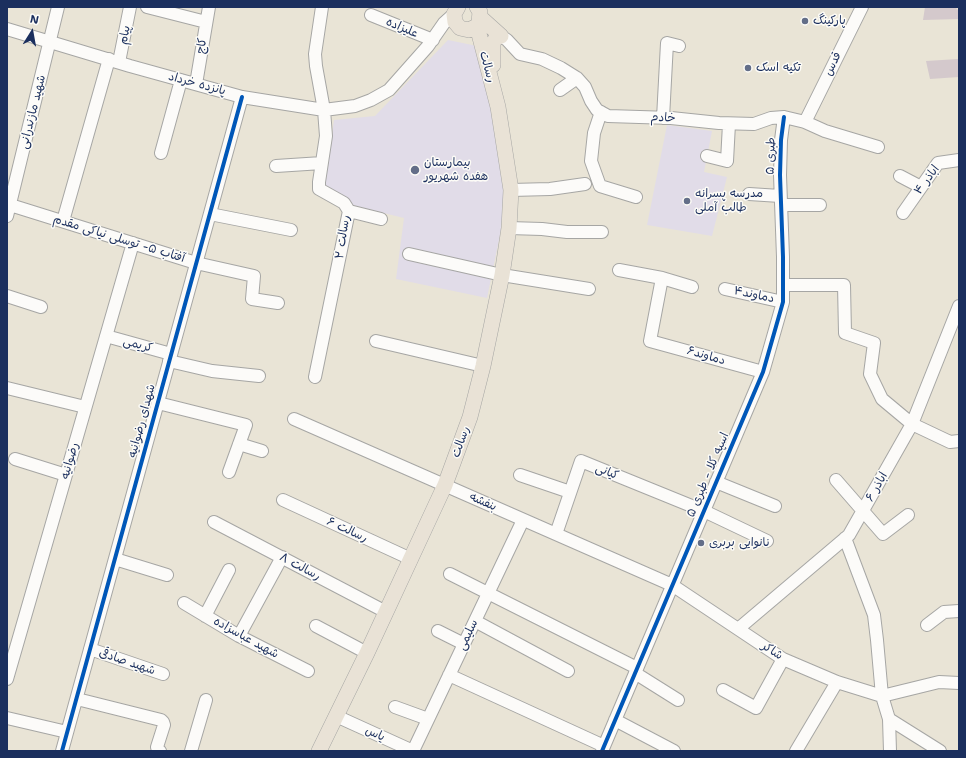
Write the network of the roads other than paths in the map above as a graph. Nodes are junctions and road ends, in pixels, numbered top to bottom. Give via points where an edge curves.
1 (58, 7) edge
2 (130, 7) edge
3 (147, 7) edge
4 (209, 7) edge
5 (322, 7) edge
6 (862, 7) edge
7 (453, 10) edge
8 (371, 15) dead end
9 (478, 17) edge
10 (206, 22) junction
11 (460, 28) junction
12 (7, 30) edge
13 (501, 36) junction
14 (434, 38) junction
15 (50, 42) junction
16 (679, 46) dead end
17 (114, 61) junction
18 (577, 78) junction
19 (181, 80) junction
20 (196, 84) junction
21 (560, 90) dead end
22 (242, 97) junction
23 (498, 108) junction
24 (324, 110) junction
25 (600, 112) junction
26 (784, 117) junction
27 (663, 118) junction
28 (805, 122) junction
29 (729, 124) junction
30 (878, 147) dead end
31 (161, 153) dead end
32 (707, 156) dead end
33 (959, 160) edge
34 (322, 163) junction
35 (276, 166) dead end
36 (900, 176) dead end
37 (585, 184) dead end
38 (921, 187) junction
39 (511, 190) junction
40 (750, 194) dead end
41 (636, 197) dead end
42 (781, 200) junction
43 (820, 205) dead end
44 (8, 208) edge
45 (349, 211) junction
46 (903, 213) dead end
47 (210, 214) junction
48 (381, 219) dead end
49 (63, 221) junction
50 (509, 228) junction
51 (291, 230) dead end
52 (602, 232) dead end
53 (133, 243) junction
54 (409, 254) dead end
55 (196, 263) junction
56 (619, 270) dead end
57 (502, 275) junction
58 (662, 278) junction
59 (784, 285) junction
60 (692, 287) dead end
61 (589, 289) dead end
62 (725, 289) dead end
63 (7, 296) edge
64 (783, 302) junction
65 (278, 303) dead end
66 (959, 306) edge
67 (40, 307) dead end
68 (106, 336) junction
69 (376, 341) dead end
70 (170, 357) junction
71 (483, 366) junction
72 (763, 372) junction
73 (259, 376) dead end
74 (315, 377) dead end
75 (7, 388) edge
76 (158, 403) junction
77 (85, 407) junction
78 (294, 419) dead end
79 (912, 424) junction
80 (959, 441) edge
81 (239, 444) junction
82 (262, 451) dead end
83 (15, 459) dead end
84 (229, 472) dead end
85 (66, 475) junction
86 (520, 475) dead end
87 (836, 480) dead end
88 (716, 482) junction
89 (446, 486) junction
90 (570, 492) junction
91 (283, 500) dead end
92 (775, 506) dead end
93 (864, 511) junction
94 (704, 512) junction
95 (908, 515) dead end
96 (523, 520) junction
97 (214, 522) dead end
98 (556, 534) junction
99 (845, 538) junction
100 (767, 542) dead end
101 (282, 557) junction
102 (115, 559) junction
103 (411, 559) junction
104 (229, 570) dead end
105 (450, 574) dead end
106 (167, 575) dead end
107 (672, 585) junction
108 (488, 593) junction
109 (184, 603) dead end
110 (959, 611) edge
111 (386, 612) junction
112 (205, 616) junction
113 (475, 621) junction
114 (927, 625) dead end
115 (316, 626) dead end
116 (738, 629) junction
117 (438, 631) dead end
118 (239, 636) junction
119 (464, 644) junction
120 (90, 649) junction
121 (367, 653) junction
122 (783, 659) junction
123 (636, 670) junction
124 (308, 671) dead end
125 (568, 671) dead end
126 (163, 674) dead end
127 (449, 675) junction
128 (7, 679) edge
129 (837, 682) junction
130 (959, 684) edge
131 (723, 690) dead end
132 (882, 696) junction
133 (77, 699) junction
134 (206, 700) dead end
135 (678, 700) dead end
136 (395, 707) dead end
137 (336, 716) junction
138 (7, 718) edge
139 (428, 719) junction
140 (889, 719) junction
141 (615, 720) junction
142 (68, 732) junction
143 (603, 748) edge
144 (408, 750) edge
145 (62, 751) edge
146 (160, 751) edge
147 (191, 751) edge
148 (319, 751) edge
149 (674, 751) edge
150 (796, 751) edge
151 (890, 751) edge
152 (940, 751) edge

1 - 15 street, شهید مازندرانی
2 - 17 street, پیام
3 - 10 street
4 - 10 street, کاج
5 - 24 street, رسالت ۲ via 315,54
6 - 28 street, قدس
7 - 11 main road via 455,22
7 - 14 street, پانزده خرداد
8 - 14 street, علیزاده
9 - 11 main road via 469,30
9 - 13 main road
9 - 23 main road, رسالت
10 - 20 street, کاج
11 - 14 street, پانزده خرداد via 448,30
12 - 15 street, پانزده خرداد
13 - 18 street via 520,54 542,59
13 - 23 main road, رسالت via 493,43 499,92
14 - 24 street, پانزده خرداد via 388,90 355,106
15 - 17 street, پانزده خرداد
15 - 44 street, شهید مازندرانی
16 - 27 street via 667,43
17 - 19 street, پانزده خرداد
17 - 49 street, پیام
18 - 21 street
18 - 25 street via 585,87 590,101
19 - 20 street, پانزده خرداد
19 - 31 street
20 - 22 street, پانزده خرداد
22 - 24 street, پانزده خرداد
22 - 47 street, شهدای رضوانیه
23 - 39 main road, رسالت
24 - 34 street, رسالت ۲ via 326,136
25 - 27 street, خادم via 608,116
25 - 41 street via 594,133 591,161 600,186
26 - 28 street, خادم
26 - 29 street, خادم via 754,124
26 - 42 street, طبری ۵ via 781,140
27 - 29 street, خادم
28 - 30 street, خادم via 824,131
29 - 32 street via 727,161
33 - 38 street, اباذر ۴ via 938,163
34 - 35 street
34 - 45 street, رسالت ۲ via 319,189 344,204
36 - 38 street
37 - 39 street via 550,189
38 - 46 street, اباذر ۴
39 - 50 main road, رسالت
40 - 42 street
42 - 43 street
42 - 59 street, اسپه کلا - طبری ۵
44 - 49 street, آفتاب ۵- توسلی نیاکی مقدم
45 - 48 street
45 - 74 street, رسالت ۲
47 - 51 street
47 - 55 street, شهدای رضوانیه
49 - 53 street, آفتاب ۵- توسلی نیاکی مقدم
50 - 52 street
50 - 57 main road, رسالت
53 - 55 street, آفتاب ۵- توسلی نیاکی مقدم
53 - 68 street, رضوانیه
54 - 57 street
55 - 65 street, آفتاب ۵- توسلی نیاکی مقدم via 254,276 252,299
55 - 70 street, شهدای رضوانیه
56 - 58 street
57 - 61 street
57 - 71 main road, رسالت
58 - 60 street
58 - 72 street, دماوند۶ via 650,341
59 - 64 street, اسپه کلا - طبری ۵
59 - 79 street via 844,285 845,333 874,343 870,374 882,400
62 - 64 street, دماوند۴
63 - 67 street
64 - 72 street, اسپه کلا - طبری ۵
66 - 79 street, اباذر ۶
68 - 70 street, کریمی
68 - 77 street, رضوانیه
69 - 71 street
70 - 73 street, کریمی via 212,371
70 - 76 street, شهدای رضوانیه
71 - 89 main road, رسالت via 470,418
72 - 88 street, اسپه کلا - طبری ۵
75 - 77 street
76 - 81 street via 246,425
76 - 102 street, شهدای رضوانیه
77 - 85 street, رضوانیه
78 - 89 street, بنفشه
79 - 80 street via 950,442
79 - 93 street, اباذر ۶
81 - 82 street
81 - 84 street
83 - 85 street
85 - 128 street, رضوانیه
86 - 90 street
87 - 93 street
88 - 92 street
88 - 94 street, اسپه کلا - طبری ۵
89 - 96 street, بنفشه
89 - 103 main road, رسالت
90 - 94 street, کیانی via 581,461
90 - 98 street, کیانی
91 - 103 street, رسالت ۶
93 - 95 street via 884,534
93 - 99 street, اباذر ۶
94 - 100 street
94 - 107 street, اسپه کلا - طبری ۵
96 - 98 street, بنفشه
96 - 108 street, سلیمی
97 - 101 street, رسالت ۸
98 - 107 street, بنفشه
99 - 116 street, اباذر ۶
99 - 132 street via 874,615
101 - 111 street, رسالت ۸
101 - 118 street
102 - 106 street
102 - 120 street, شهدای رضوانیه
103 - 111 main road, رسالت
104 - 112 street
105 - 108 street
107 - 116 street, شاکر
107 - 123 street, اسپه کلا - طبری ۵
108 - 113 street, سلیمی
108 - 123 street
109 - 112 street, شهید عباسزاده
110 - 114 street via 944,612
111 - 121 main road, رسالت
112 - 118 street, شهید عباسزاده
113 - 119 street, سلیمی
113 - 125 street
115 - 121 street
116 - 122 street, شاکر
117 - 119 street
118 - 124 street, شهید عباسزاده
119 - 127 street, سلیمی
120 - 126 street, شهید صادقی
120 - 133 street, شهدای رضوانیه
121 - 137 main road, رسالت
122 - 129 street, شاکر
122 - 131 street via 756,708
123 - 135 street
123 - 141 street, اسپه کلا - طبری ۵
127 - 139 street, سلیمی
127 - 143 street
129 - 132 street, شاکر
129 - 150 street
130 - 132 street via 939,682
132 - 140 street
133 - 142 street, شهدای رضوانیه
133 - 146 street via 161,720 164,725 156,747
134 - 147 street
136 - 139 street
137 - 144 street, یاس
137 - 148 main road, رسالت
138 - 142 street
139 - 144 street, سلیمی
140 - 151 street
140 - 152 street
141 - 143 street, اسپه کلا - طبری ۵
141 - 149 street
142 - 145 street, شهدای رضوانیه

